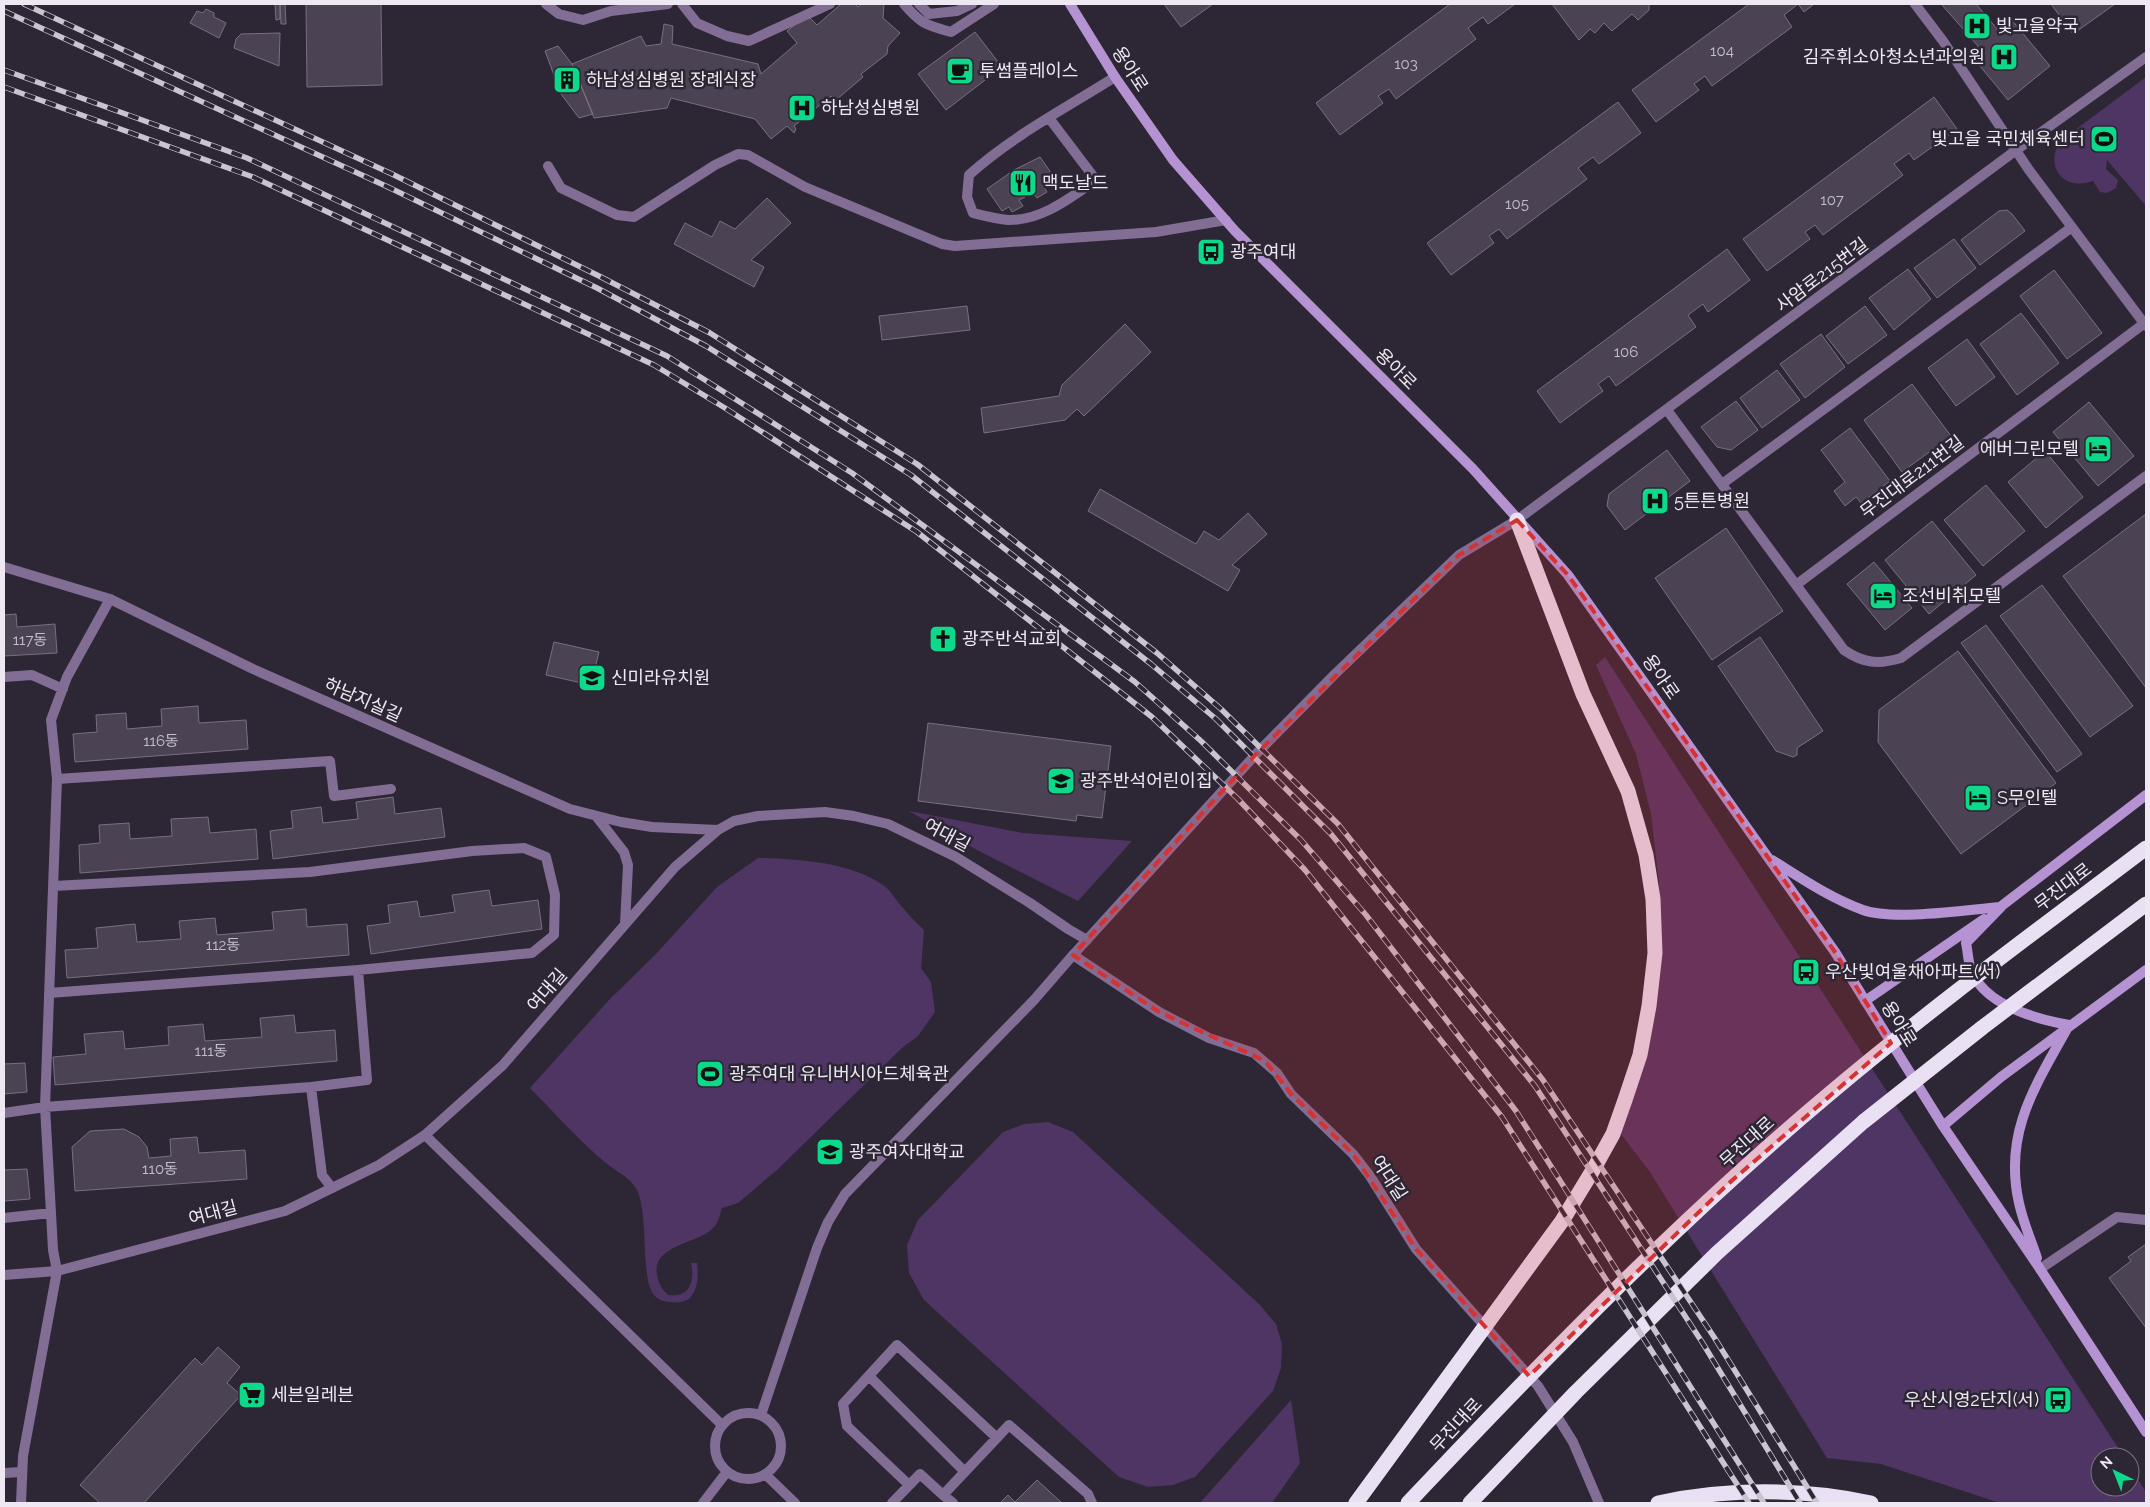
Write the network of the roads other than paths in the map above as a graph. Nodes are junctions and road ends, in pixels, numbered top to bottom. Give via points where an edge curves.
1 (546, 4) edge
2 (668, 4) edge
3 (682, 4) edge
4 (830, 4) edge
5 (904, 4) edge
6 (918, 4) edge
7 (972, 4) edge
8 (994, 4) edge
9 (1070, 4) edge
10 (1915, 4) edge
11 (2146, 57) edge
12 (1115, 77) junction
13 (1049, 118) junction
14 (2015, 151) junction
15 (548, 166) dead end
16 (1226, 220) junction
17 (2072, 227) junction
18 (2145, 324) edge
19 (1667, 410) junction
20 (2146, 476) edge
21 (1722, 484) junction
22 (1517, 520) junction
23 (4, 567) edge
24 (1796, 585) junction
25 (110, 599) junction
26 (4, 677) edge
27 (63, 689) junction
28 (57, 780) junction
29 (391, 788) dead end
30 (2146, 795) edge
31 (596, 816) junction
32 (718, 830) junction
33 (2146, 848) edge
34 (1767, 856) junction
35 (54, 886) junction
36 (2146, 904) edge
37 (2001, 907) junction
38 (626, 924) junction
39 (1088, 940) junction
40 (1073, 955) junction
41 (358, 970) junction
42 (2146, 970) edge
43 (49, 993) junction
44 (1865, 1000) junction
45 (2069, 1025) junction
46 (311, 1087) junction
47 (44, 1107) junction
48 (4, 1113) edge
49 (1943, 1126) junction
50 (425, 1135) junction
51 (332, 1188) junction
52 (51, 1213) junction
53 (4, 1218) edge
54 (2146, 1220) edge
55 (2040, 1269) junction
56 (57, 1271) junction
57 (4, 1275) edge
58 (869, 1376) junction
59 (761, 1415) junction
60 (722, 1425) junction
61 (2146, 1432) edge
62 (997, 1438) junction
63 (4, 1472) edge
64 (22, 1472) junction
65 (965, 1472) junction
66 (726, 1473) junction
67 (766, 1475) junction
68 (909, 1485) junction
69 (943, 1495) junction
70 (21, 1503) edge
71 (703, 1503) edge
72 (795, 1503) edge
73 (892, 1503) edge
74 (953, 1503) edge
75 (1092, 1503) edge
76 (1356, 1503) edge
77 (1408, 1503) edge
78 (1470, 1503) edge
79 (1599, 1503) edge
80 (1658, 1503) edge
81 (1871, 1503) edge

1 - 2 street via 559,14 583,20 611,11
3 - 4 street via 697,23 727,36 749,40
5 - 8 street via 917,20 951,32
6 - 7 street via 929,14 957,11
9 - 12 main road, 용아로
10 - 14 street, 무진대로211번길
11 - 14 street, 사암로215번길
12 - 13 street
12 - 16 main road, 용아로 via 1173,160
13 - 13 street via 985,160 969,175 967,197 973,213 1010,220 1039,214 1096,180
14 - 17 street, 무진대로211번길
14 - 19 street, 사암로215번길
15 - 16 street via 561,188 617,215 634,217 715,165 738,154 748,155 805,187 942,244 955,246 1156,232
16 - 22 main road, 용아로 via 1473,469
17 - 18 street, 무진대로211번길
17 - 21 street
18 - 24 street, 무진대로211번길
19 - 21 street
19 - 22 street, 사암로215번길
20 - 24 street via 1901,658 1886,663 1871,663 1844,650
21 - 24 street
22 - 34 main road, 용아로 via 1568,574
22 - 39 street, 사암로215번길 via 1459,555 1335,674 1257,753
22 - 76 highway via 1583,694 1628,791 1646,855 1653,899 1655,953 1649,1006 1640,1055 1613,1134 1562,1221
23 - 25 street, 하남지실길
25 - 27 street
25 - 31 street, 하남지실길 via 253,670 570,809
26 - 27 street via 32,675
27 - 28 street via 51,720
28 - 29 street via 330,761 334,796
28 - 35 street
30 - 37 main road, 무진대로
31 - 32 street, 하남지실길 via 652,827
31 - 38 street via 624,852 628,865
32 - 38 street, 여대길 via 675,867
32 - 39 street, 여대길 via 734,821 789,813 825,812 888,824 956,857
33 - 77 highway, 무진대로 via 1933,1008 1826,1096 1619,1286
34 - 37 main road via 1826,894 1864,911 1900,915
34 - 44 main road, 용아로
35 - 41 street via 310,872 472,851 524,848 546,858 555,895 554,935 532,953
35 - 43 street
36 - 78 highway via 1856,1128 1717,1253 1576,1392
37 - 44 main road, 무진대로
37 - 45 main road via 1966,943 1972,970 1987,992 2022,1014
38 - 50 street, 여대길 via 503,1065
39 - 40 street, 사암로215번길
40 - 59 street, 사암로215번길 via 1034,1000 845,1194 817,1248
40 - 79 street, 여대길 via 1159,1012 1209,1038 1254,1053 1277,1073 1291,1094 1353,1154 1416,1249 1538,1386 1574,1442
41 - 43 street
41 - 46 street via 366,1080
42 - 45 main road
43 - 47 street
44 - 49 main road, 용아로
45 - 49 main road via 2000,1077
45 - 55 main road via 2031,1092 2013,1156 2019,1203
46 - 47 street
46 - 51 street via 322,1175
47 - 48 street
47 - 52 street
49 - 55 main road, 용아로
50 - 51 street, 여대길 via 379,1166
50 - 60 street
51 - 56 street, 여대길 via 285,1211
52 - 53 street
52 - 56 street
54 - 55 street via 2116,1217
55 - 61 main road, 용아로
56 - 57 street, 여대길
56 - 64 street
58 - 62 street via 897,1345
58 - 65 street
58 - 68 street via 843,1404 847,1426
59 - 60 street via 740,1414
59 - 67 street via 770,1420 781,1438 779,1459
60 - 66 street via 717,1434 715,1455
62 - 65 street
62 - 75 street via 1009,1425 1088,1494
63 - 64 street
64 - 70 street
65 - 69 street
66 - 67 street via 746,1480
66 - 71 street
67 - 72 street
68 - 69 street via 920,1474
68 - 73 street
69 - 74 street
80 - 81 highway via 1684,1497 1734,1493 1822,1494

